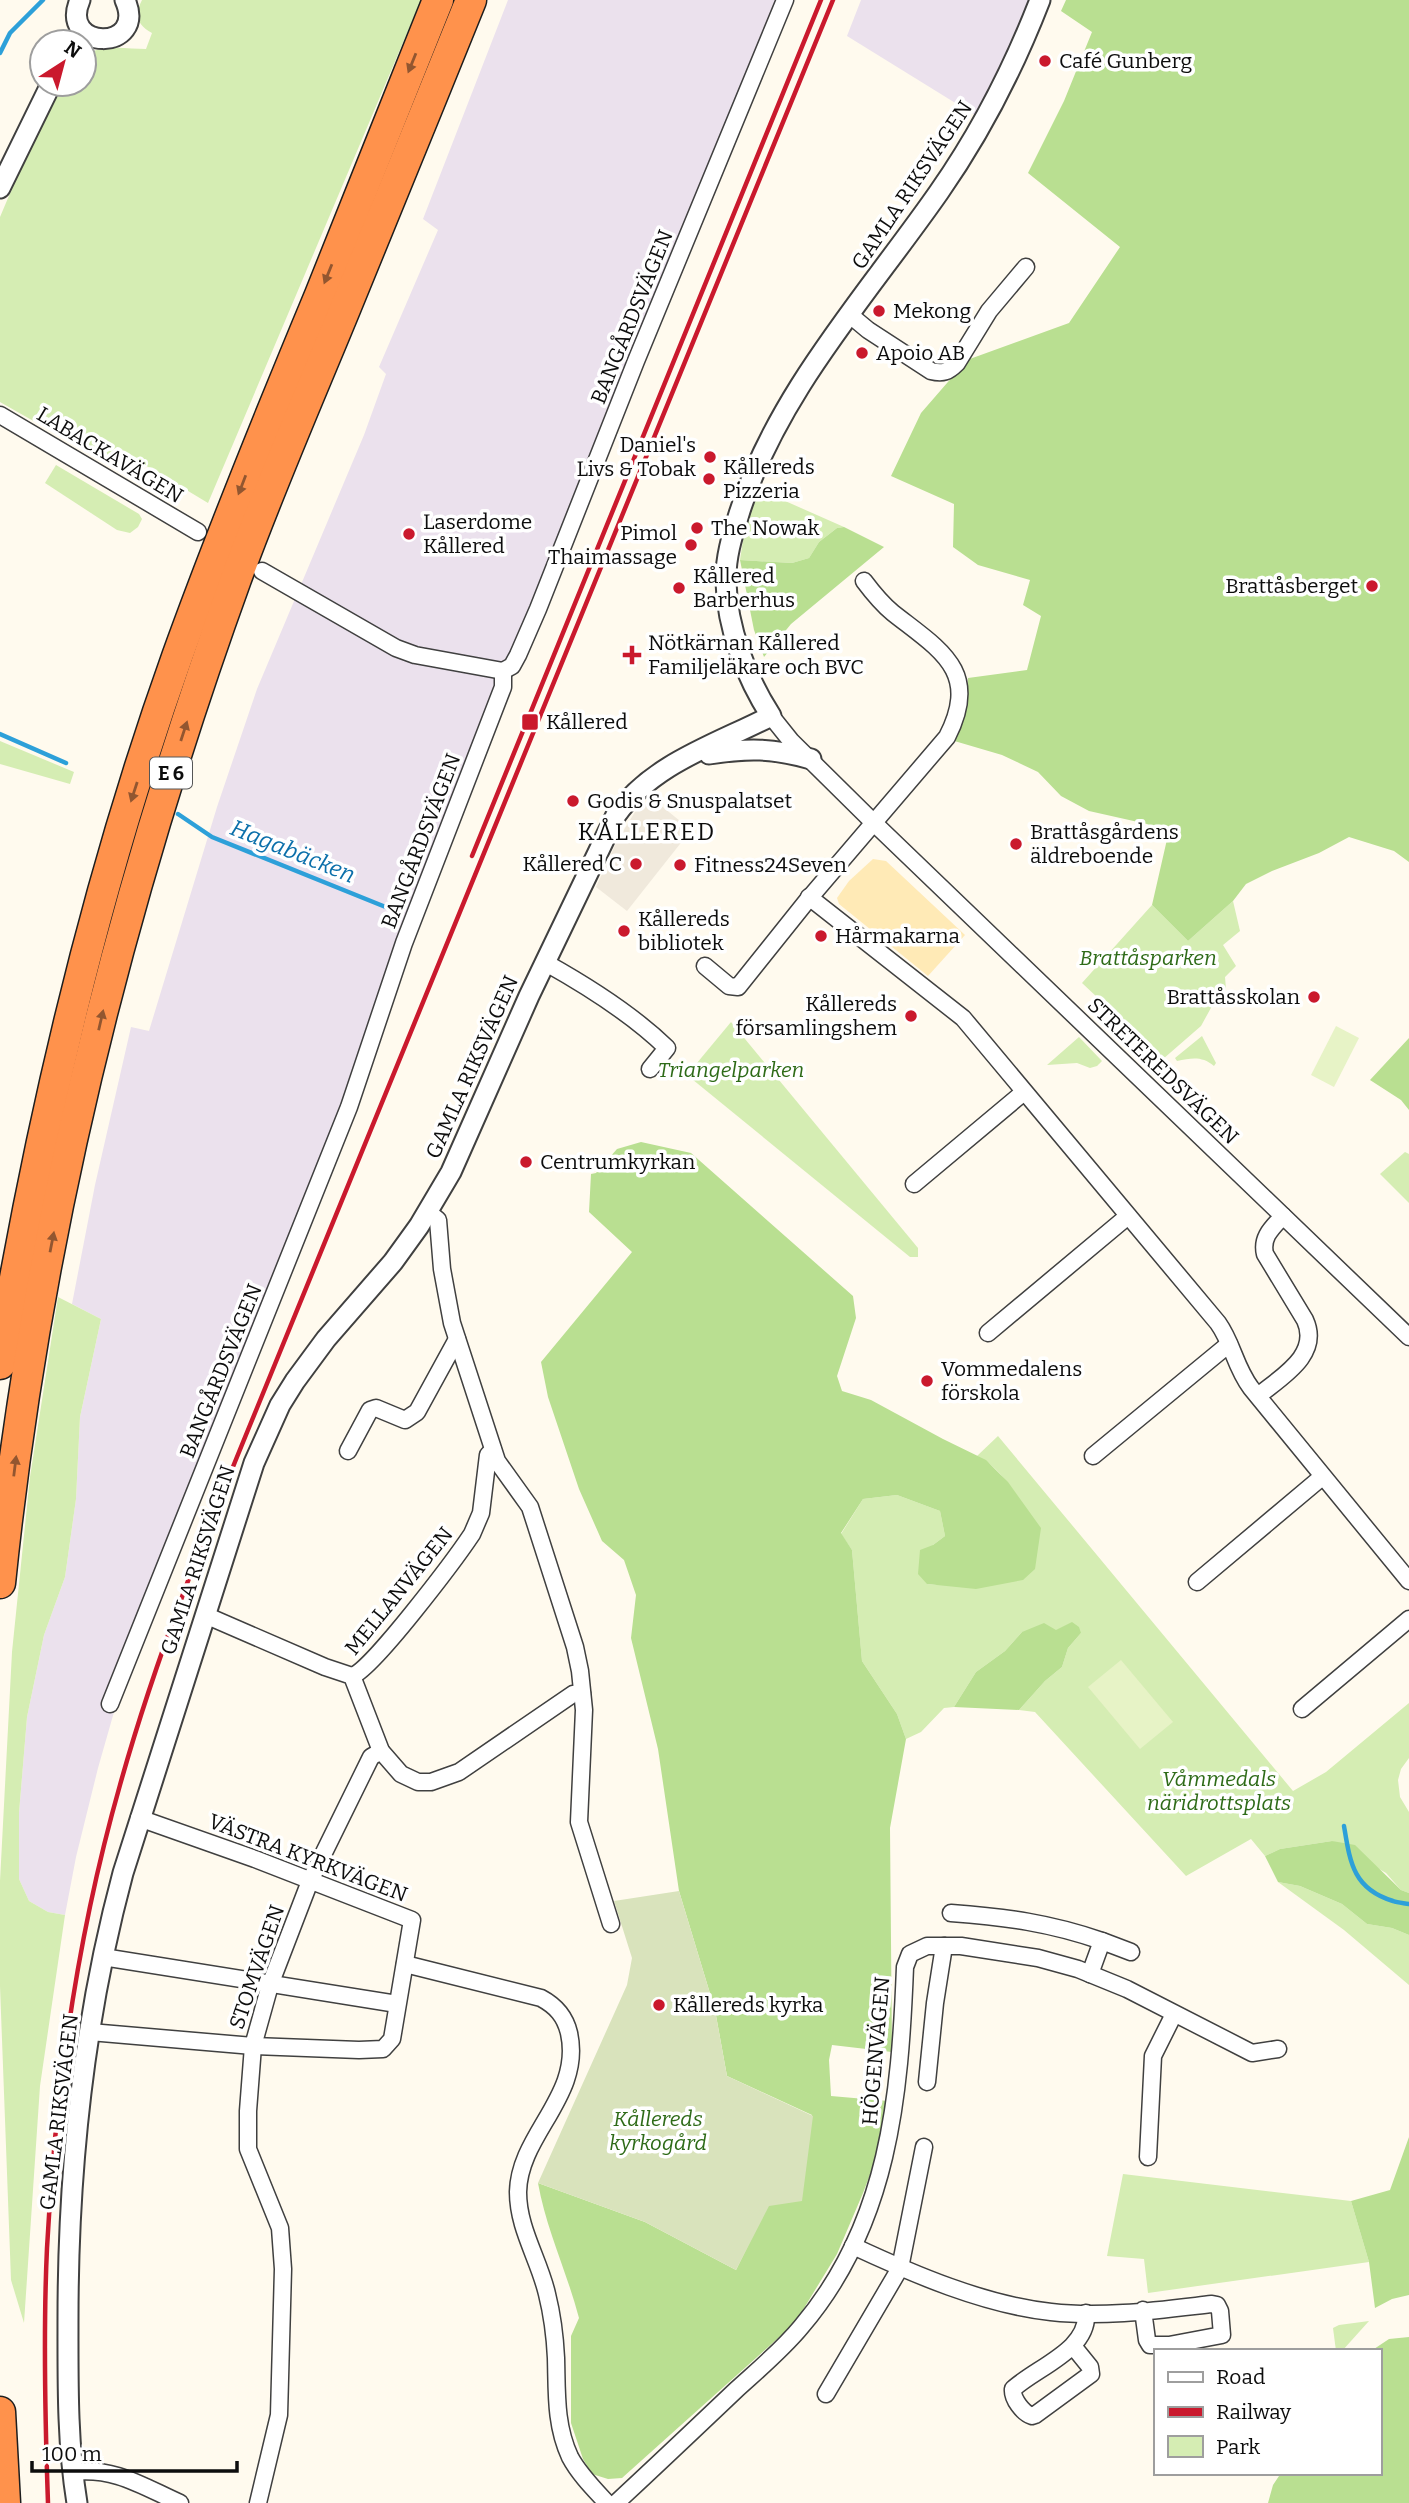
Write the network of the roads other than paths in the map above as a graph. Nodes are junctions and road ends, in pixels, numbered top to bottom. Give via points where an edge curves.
1 (80, 0) edge
2 (125, 0) edge
3 (438, 0) edge
4 (471, 0) edge
5 (785, 0) edge
6 (1041, 0) edge
7 (78, 28) edge
8 (98, 38) edge
9 (44, 98) edge
10 (0, 188) edge
11 (1026, 267) dead end
12 (850, 315) junction
13 (0, 415) edge
14 (198, 532) dead end
15 (262, 571) dead end
16 (864, 581) dead end
17 (503, 671) junction
18 (771, 716) junction
19 (694, 755) junction
20 (811, 759) junction
21 (873, 822) junction
22 (809, 897) junction
23 (546, 962) junction
24 (705, 967) dead end
25 (650, 1069) dead end
26 (1024, 1092) junction
27 (914, 1184) dead end
28 (428, 1212) junction
29 (1128, 1216) junction
30 (1283, 1216) junction
31 (988, 1333) dead end
32 (1409, 1337) edge
33 (457, 1339) junction
34 (1229, 1343) junction
35 (0, 1364) edge
36 (1258, 1396) junction
37 (348, 1451) dead end
38 (493, 1451) junction
39 (1093, 1455) dead end
40 (1322, 1477) junction
41 (1409, 1581) edge
42 (1197, 1582) dead end
43 (0, 1583) edge
44 (205, 1615) junction
45 (1409, 1619) edge
46 (352, 1676) junction
47 (582, 1693) junction
48 (110, 1704) dead end
49 (1302, 1709) dead end
50 (382, 1751) junction
51 (139, 1818) junction
52 (310, 1881) junction
53 (951, 1913) dead end
54 (611, 1924) dead end
55 (1102, 1941) junction
56 (944, 1946) junction
57 (1131, 1952) dead end
58 (103, 1957) junction
59 (404, 1964) junction
60 (1090, 1974) junction
61 (270, 1985) junction
62 (397, 2004) junction
63 (1174, 2014) junction
64 (90, 2032) junction
65 (253, 2046) junction
66 (1278, 2049) dead end
67 (927, 2082) dead end
68 (924, 2147) dead end
69 (1148, 2157) dead end
70 (853, 2246) junction
71 (900, 2268) junction
72 (1143, 2310) junction
73 (1086, 2313) junction
74 (1073, 2346) junction
75 (826, 2394) dead end
76 (0, 2412) edge
77 (72, 2472) junction
78 (6, 2499) edge
79 (76, 2503) edge
80 (180, 2503) edge
81 (258, 2503) edge
82 (607, 2503) edge
83 (616, 2503) edge

1 - 7 street
2 - 8 street via 128,23 118,35
3 -> 35 highway, E 6 via 258,442 176,660 85,955 21,1235
43 -> 4 highway, E 6 via 51,1244 114,964 149,841 237,574
5 - 17 street, BANGÅRDSVÄGEN via 538,609 518,656
6 - 12 street, GAMLA RIKSVÄGEN via 981,125
9 - 10 street
11 - 12 street via 989,312 957,363 942,374
12 - 18 street, GAMLA RIKSVÄGEN via 780,418 761,455 728,555 726,583 735,634 745,667
13 - 14 street, LABACKAVÄGEN
15 - 17 street via 397,648
16 - 21 street via 879,601 947,658 960,695 958,716 947,737
17 - 48 street, BANGÅRDSVÄGEN via 503,687 404,943 349,1107
18 - 19 street, GAMLA RIKSVÄGEN
18 - 20 street, STRETEREDSVÄGEN
19 - 20 street, GAMLA RIKSVÄGEN via 776,750
19 - 23 street, GAMLA RIKSVÄGEN via 647,781 616,814
20 - 21 street, STRETEREDSVÄGEN
21 - 22 street
21 - 30 street, STRETEREDSVÄGEN
22 - 24 street via 738,988
22 - 26 street via 963,1018
23 - 25 street via 589,987 667,1048
23 - 28 street, GAMLA RIKSVÄGEN via 451,1172
26 - 27 street
26 - 29 street
28 - 33 street via 438,1220 447,1304
28 - 44 street, GAMLA RIKSVÄGEN via 393,1262 312,1357 280,1405 254,1463
29 - 31 street
29 - 34 street via 1218,1323
30 - 32 street, STRETEREDSVÄGEN
30 - 36 street via 1263,1245 1306,1320 1309,1343 1296,1364
33 - 37 street via 416,1412 405,1420 376,1408 370,1410
33 - 38 street
34 - 36 street via 1235,1363
34 - 39 street
36 - 40 street
38 - 46 street, MELLANVÄGEN via 488,1455 481,1513 472,1534 383,1648
38 - 47 street via 530,1507 575,1647
40 - 41 street
40 - 42 street
44 - 46 street
44 - 51 street, GAMLA RIKSVÄGEN
45 - 49 street
46 - 50 street
47 - 50 street via 573,1694 446,1778 418,1782 401,1774
47 - 54 street via 579,1822
50 - 52 street, STOMVÄGEN via 371,1757
51 - 52 street, VÄSTRA KYRKVÄGEN
51 - 58 street, GAMLA RIKSVÄGEN
52 - 59 street, VÄSTRA KYRKVÄGEN via 412,1920
52 - 61 street, STOMVÄGEN
53 - 55 street via 1012,1918
55 - 57 street
55 - 60 street
56 - 60 street, HÖGENVÄGEN via 997,1950
56 - 67 street
56 - 70 street, HÖGENVÄGEN via 927,1946 910,1954 905,1967 893,2118 874,2198
58 - 61 street
58 - 64 street, GAMLA RIKSVÄGEN
59 - 62 street
59 - 82 street via 546,2000 565,2020 572,2063 525,2164 518,2189 520,2215 547,2293 556,2354 556,2406 564,2443 579,2471
60 - 63 street, HÖGENVÄGEN
61 - 62 street
61 - 65 street, STOMVÄGEN
62 - 65 street via 392,2039 383,2049
63 - 66 street, HÖGENVÄGEN via 1252,2053
63 - 69 street via 1153,2056
64 - 65 street
64 - 77 street, GAMLA RIKSVÄGEN via 68,2240
65 - 81 street, STOMVÄGEN via 248,2149 280,2228 284,2269 279,2415
68 - 71 street
70 - 71 street
70 - 83 street, HÖGENVÄGEN via 801,2327
71 - 73 street via 984,2298 1050,2312
71 - 75 street
72 - 72 street via 1217,2305 1222,2335 1150,2345
72 - 73 street
73 - 74 street via 1083,2334
74 - 74 street via 1013,2389 1026,2414 1035,2415 1091,2374
76 - 78 highway
77 - 79 street, GAMLA RIKSVÄGEN
77 - 80 street via 102,2471

